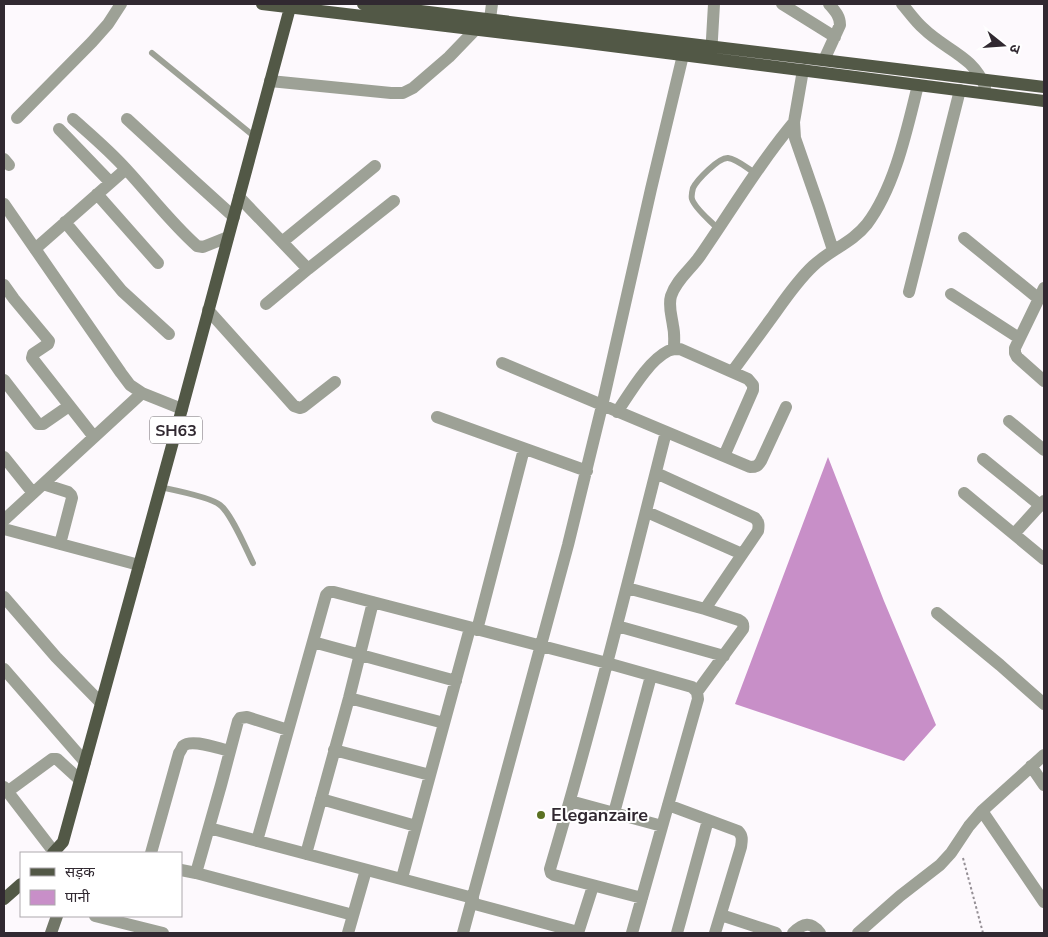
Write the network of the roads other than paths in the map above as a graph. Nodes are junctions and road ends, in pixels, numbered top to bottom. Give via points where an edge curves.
1 (121, 4) edge
2 (262, 4) edge
3 (363, 4) edge
4 (492, 4) edge
5 (714, 4) edge
6 (782, 4) edge
7 (830, 4) edge
8 (902, 4) edge
9 (291, 5) edge
10 (490, 19) junction
11 (476, 29) junction
12 (835, 36) junction
13 (711, 52) junction
14 (152, 53) dead end
15 (683, 55) junction
16 (824, 60) junction
17 (804, 70) junction
18 (982, 79) junction
19 (270, 80) junction
20 (918, 85) junction
21 (1044, 87) edge
22 (960, 90) junction
23 (987, 94) junction
24 (1044, 101) edge
25 (17, 118) dead end
26 (73, 119) dead end
27 (127, 119) dead end
28 (794, 122) junction
29 (59, 129) dead end
30 (255, 137) junction
31 (375, 166) dead end
32 (126, 169) junction
33 (756, 173) junction
34 (110, 182) junction
35 (97, 194) junction
36 (239, 197) junction
37 (394, 202) dead end
38 (4, 204) edge
39 (234, 217) junction
40 (65, 222) junction
41 (718, 229) junction
42 (228, 237) junction
43 (964, 238) dead end
44 (282, 242) junction
45 (35, 249) junction
46 (833, 250) junction
47 (158, 263) dead end
48 (308, 269) junction
49 (4, 284) edge
50 (909, 292) dead end
51 (951, 294) dead end
52 (1041, 300) edge
53 (266, 304) dead end
54 (208, 310) junction
55 (169, 334) dead end
56 (1019, 338) junction
57 (674, 349) junction
58 (502, 363) dead end
59 (732, 372) junction
60 (4, 380) edge
61 (1044, 381) edge
62 (335, 382) dead end
63 (142, 393) junction
64 (69, 406) junction
65 (602, 406) junction
66 (786, 407) dead end
67 (182, 409) junction
68 (617, 412) junction
69 (437, 417) dead end
70 (1009, 421) dead end
71 (666, 432) junction
72 (94, 437) junction
73 (524, 448) junction
74 (1044, 450) edge
75 (724, 456) junction
76 (4, 457) edge
77 (983, 459) dead end
78 (587, 472) junction
79 (656, 474) junction
80 (43, 484) junction
81 (160, 487) junction
82 (33, 493) junction
83 (964, 493) dead end
84 (1042, 503) edge
85 (646, 512) junction
86 (4, 520) edge
87 (4, 529) edge
88 (1014, 534) junction
89 (60, 544) junction
90 (742, 554) junction
91 (1044, 559) edge
92 (253, 563) dead end
93 (139, 565) junction
94 (627, 588) junction
95 (4, 597) edge
96 (373, 602) junction
97 (705, 609) junction
98 (937, 613) dead end
99 (617, 626) junction
100 (473, 629) junction
101 (313, 642) junction
102 (541, 646) junction
103 (360, 654) junction
104 (724, 656) junction
105 (607, 663) junction
106 (4, 669) edge
107 (651, 676) junction
108 (456, 681) junction
109 (697, 692) junction
110 (349, 698) junction
111 (101, 703) junction
112 (1044, 704) edge
113 (444, 723) junction
114 (288, 730) junction
115 (334, 750) junction
116 (230, 752) junction
117 (1044, 755) edge
118 (85, 762) junction
119 (1031, 766) junction
120 (430, 775) junction
121 (80, 780) junction
122 (1044, 785) edge
123 (6, 790) edge
124 (321, 799) junction
125 (570, 801) junction
126 (668, 805) junction
127 (982, 811) junction
128 (614, 813) junction
129 (708, 820) junction
130 (416, 826) junction
131 (662, 826) junction
132 (209, 828) junction
133 (257, 841) junction
134 (58, 850) edge
135 (151, 852) edge
136 (306, 854) junction
137 (182, 870) edge
138 (366, 870) junction
139 (196, 873) junction
140 (402, 878) junction
141 (20, 885) edge
142 (593, 886) junction
143 (642, 898) junction
144 (4, 899) edge
145 (472, 901) junction
146 (1044, 902) edge
147 (352, 915) junction
148 (721, 915) junction
149 (57, 917) edge
150 (99, 917) edge
151 (52, 933) edge
152 (158, 933) edge
153 (348, 933) edge
154 (463, 933) edge
155 (578, 933) edge
156 (632, 933) edge
157 (677, 933) edge
158 (715, 933) edge
159 (776, 933) edge
160 (793, 933) edge
161 (820, 933) edge
162 (858, 933) edge

1 - 25 street via 92,42
2 - 9 main road
3 - 10 main road
4 - 10 street
5 - 13 street
6 - 12 street
7 - 12 street via 840,19
8 - 18 street via 923,28 975,68
9 - 11 main road
9 - 19 main road, SH63
10 - 13 main road
11 - 15 main road
11 - 19 street via 420,82 403,93
12 - 16 street
13 - 15 main road
13 - 16 main road
13 - 17 main road
14 - 30 lane
15 - 65 street
16 - 18 main road
17 - 20 main road
17 - 28 street
18 - 21 main road
18 - 23 street
19 - 30 main road, SH63
20 - 22 main road
20 - 46 street via 903,144 880,203 867,224 852,239
22 - 23 main road
22 - 50 street
23 - 24 main road
26 - 32 street
27 - 39 street
28 - 33 street
28 - 46 street via 799,152
29 - 34 street
30 - 36 main road, SH63
31 - 44 street
32 - 34 street
32 - 42 street via 197,246 203,247
33 - 41 street
33 - 41 lane via 728,158 722,159 695,185 691,197 694,204
34 - 35 street
35 - 40 street
35 - 47 street
36 - 39 main road, SH63
36 - 44 street
37 - 48 street
38 - 45 street
39 - 42 main road, SH63
40 - 45 street
40 - 55 street via 122,291
41 - 57 street via 670,297
42 - 54 main road, SH63
43 - 52 street
44 - 48 street
45 - 63 street via 121,373
46 - 59 street via 799,280
48 - 53 street
49 - 64 street via 48,338 48,344 32,358
51 - 56 street
52 - 56 street
54 - 62 street via 294,406 303,407
54 - 67 main road, SH63
56 - 61 street via 1015,348 1017,357
57 - 59 street
57 - 68 street via 645,372
58 - 65 street
59 - 75 street via 754,385
60 - 64 street via 38,424 43,424
63 - 67 street
63 - 72 street
64 - 72 street
65 - 68 street
65 - 78 street
66 - 75 street via 759,465 750,466
67 - 81 main road, SH63
68 - 71 street
69 - 73 street
70 - 74 street
71 - 75 street
71 - 79 street
72 - 80 street
73 - 78 street
73 - 100 street
76 - 82 street
77 - 84 street
78 - 102 street
79 - 85 street
79 - 90 street via 755,518 759,522 758,531
80 - 82 street
80 - 89 street via 71,495
81 - 92 lane via 220,504
81 - 93 main road, SH63
82 - 86 street
83 - 88 street
84 - 88 street
85 - 90 street
85 - 94 street
87 - 89 street
88 - 91 street
89 - 93 street
90 - 97 street
93 - 111 main road, SH63
94 - 97 street
94 - 99 street
95 - 111 street
96 - 100 street
96 - 101 street via 328,592
96 - 103 street
97 - 104 street via 743,622 743,629
98 - 112 street
99 - 104 street
99 - 105 street
100 - 102 street
100 - 108 street
101 - 103 street
101 - 114 street
102 - 105 street
102 - 145 street
103 - 108 street
103 - 110 street
104 - 109 street
105 - 107 street
105 - 125 street
106 - 118 street
107 - 109 street via 692,687
107 - 128 street
108 - 113 street
109 - 126 street via 698,699
110 - 113 street
110 - 115 street
111 - 118 main road, SH63
113 - 120 street
114 - 116 street via 247,717 240,718
114 - 133 street
115 - 120 street
115 - 124 street
116 - 132 street
116 - 135 street via 190,742 183,746
117 - 119 street
118 - 121 main road, SH63
119 - 122 street
119 - 127 street
120 - 130 street
121 - 123 street via 54,758
121 - 134 main road, SH63
123 - 134 street
124 - 130 street
124 - 136 street
125 - 128 street
125 - 142 street via 551,873
126 - 129 street
126 - 131 street
127 - 146 street
127 - 162 street via 940,865
128 - 131 street
129 - 148 street via 738,830 742,840
129 - 157 street
130 - 140 street
131 - 143 street
132 - 133 street
132 - 139 street
133 - 136 street
136 - 138 street
137 - 139 street
138 - 140 street
138 - 147 street
139 - 147 street
140 - 145 street
141 - 144 main road
142 - 143 street
142 - 155 street
143 - 156 street
145 - 154 street
145 - 155 street
147 - 153 street
148 - 158 street
148 - 159 street
149 - 151 street
150 - 152 street
160 - 161 street via 806,924 814,926

